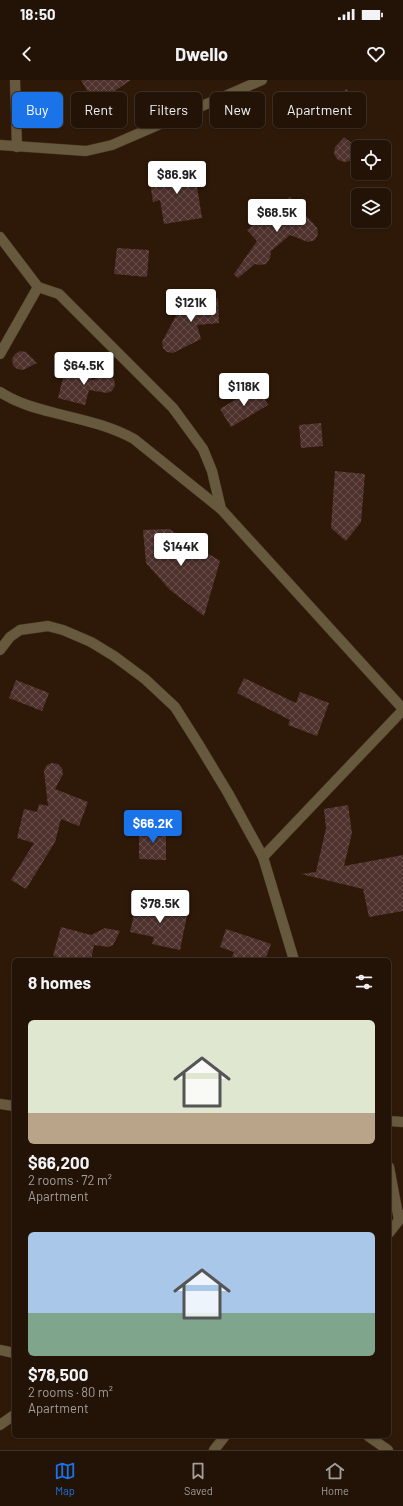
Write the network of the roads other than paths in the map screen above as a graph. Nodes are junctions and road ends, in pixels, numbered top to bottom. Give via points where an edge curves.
1 (14, 80) edge
2 (262, 80) edge
3 (0, 146) edge
4 (17, 147) junction
5 (0, 237) edge
6 (38, 287) junction
7 (0, 354) edge
8 (0, 392) edge
9 (221, 509) junction
10 (0, 650) edge
11 (403, 710) edge
12 (263, 857) junction
13 (293, 958) edge
14 (0, 1104) edge
15 (12, 1106) edge
16 (391, 1121) edge
17 (403, 1122) edge
18 (391, 1176) edge
19 (401, 1218) edge
20 (391, 1230) edge
21 (0, 1350) edge
22 (12, 1353) edge
23 (12, 1416) edge
24 (0, 1425) edge
25 (223, 1438) edge
26 (371, 1438) edge
27 (214, 1450) edge
28 (388, 1450) edge
29 (396, 1450) edge

1 - 4 street
2 - 4 street via 112,145 86,151
3 - 4 street
5 - 6 street
6 - 7 street
6 - 9 street via 59,294 173,408 203,449 212,471
8 - 9 street via 24,405 105,426 129,436
9 - 11 street
10 - 12 street via 10,637 20,630 48,626 91,642 145,679 175,707 228,793
11 - 12 street
12 - 13 street
14 - 15 street
16 - 17 street
18 - 19 street
19 - 20 street
21 - 22 street
23 - 24 street
25 - 27 street
26 - 28 street
28 - 29 street

